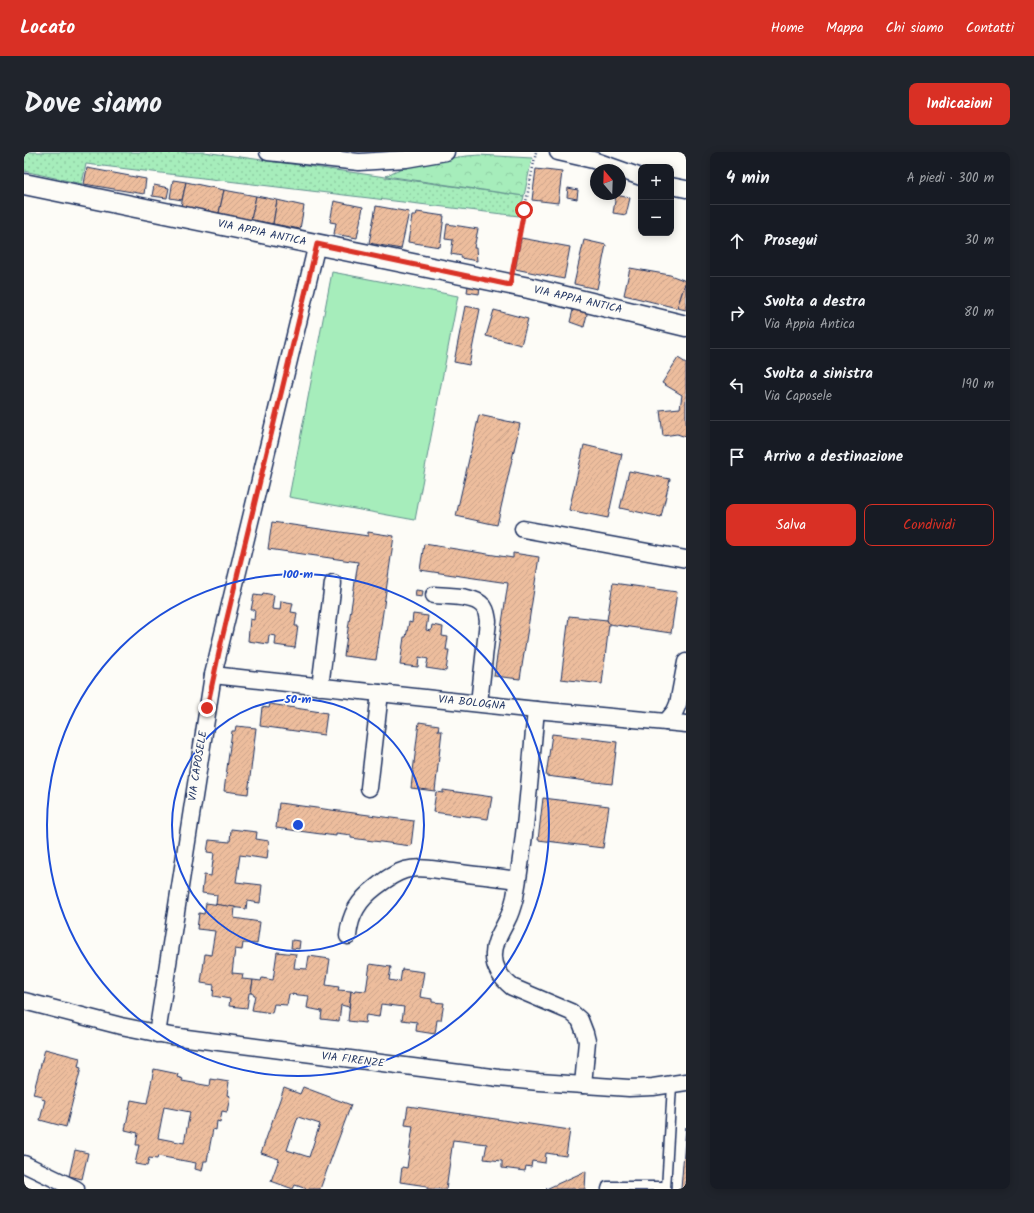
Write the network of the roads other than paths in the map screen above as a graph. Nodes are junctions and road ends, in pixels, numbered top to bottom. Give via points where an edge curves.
1 (268, 152) edge
2 (446, 152) edge
3 (558, 152) edge
4 (638, 176) edge
5 (24, 184) edge
6 (674, 187) edge
7 (686, 189) edge
8 (317, 244) junction
9 (686, 326) edge
10 (524, 529) dead end
11 (686, 559) edge
12 (333, 583) dead end
13 (434, 595) dead end
14 (686, 662) edge
15 (213, 675) junction
16 (320, 687) junction
17 (380, 693) junction
18 (479, 704) junction
19 (536, 710) junction
20 (666, 722) junction
21 (686, 724) edge
22 (369, 788) dead end
23 (517, 880) junction
24 (348, 936) dead end
25 (24, 1001) edge
26 (157, 1034) junction
27 (679, 1083) edge
28 (582, 1085) junction
29 (24, 1164) edge
30 (666, 1187) edge
31 (76, 1189) edge
32 (606, 1189) edge

1 - 2 street via 359,162 406,159
3 - 4 street via 593,160
5 - 8 street, VIA APPIA ANTICA
6 - 7 street
8 - 9 street, VIA APPIA ANTICA
8 - 15 street, VIA CAPOSELE
10 - 11 street
12 - 16 street
13 - 18 street via 473,599 486,609 488,621
14 - 20 street via 678,704
15 - 16 street, VIA BOLOGNA
15 - 26 street, VIA CAPOSELE
16 - 17 street, VIA BOLOGNA
17 - 18 street, VIA BOLOGNA
17 - 22 street
18 - 19 street, VIA BOLOGNA
19 - 20 street, VIA BOLOGNA
19 - 23 street via 526,821
20 - 21 street, VIA BOLOGNA
23 - 24 street via 428,869 405,870 387,878 360,901 351,920
23 - 28 street via 510,914 494,946 496,966 512,987 571,1012 580,1020 587,1041
25 - 26 street, VIA FIRENZE
26 - 28 street, VIA FIRENZE via 499,1078
27 - 28 street, VIA FIRENZE via 629,1088
27 - 30 lane
29 - 31 street
30 - 32 lane via 607,1186

